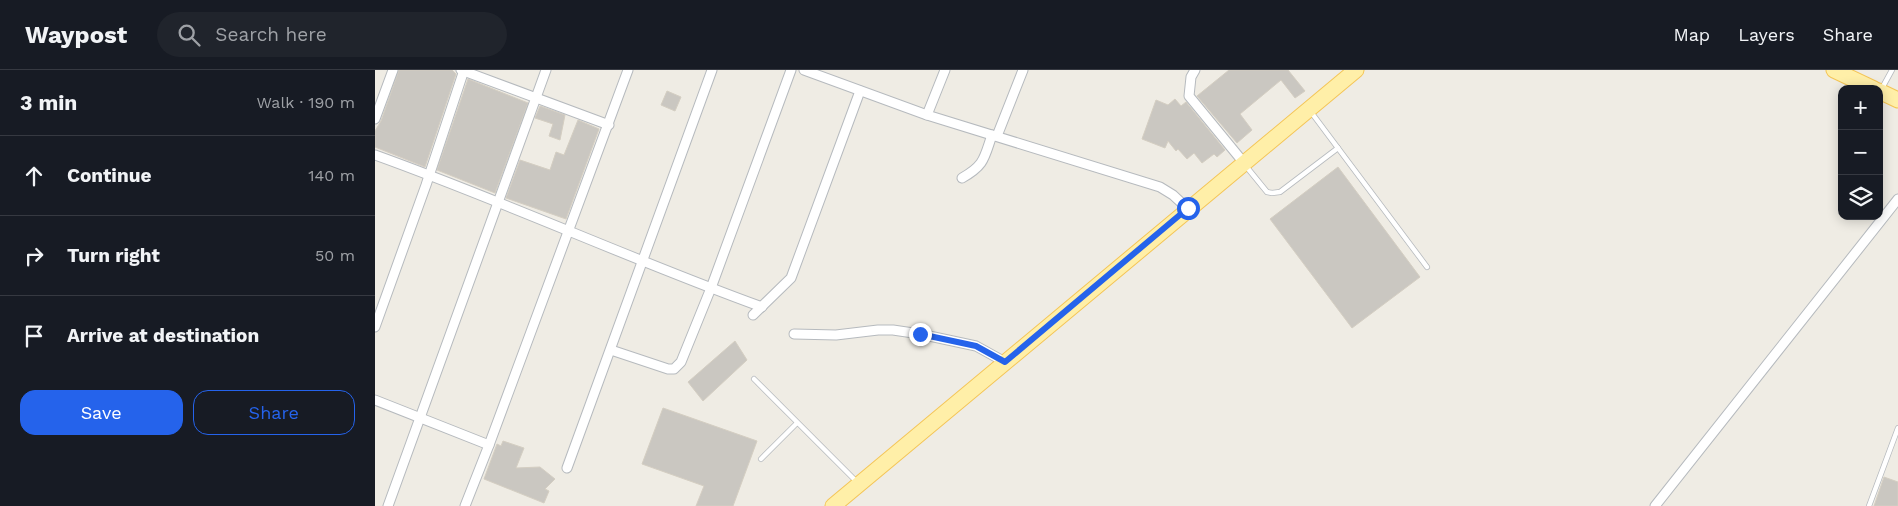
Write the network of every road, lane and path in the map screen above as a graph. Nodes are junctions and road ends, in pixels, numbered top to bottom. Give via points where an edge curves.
1 (393, 70) edge
2 (463, 70) edge
3 (546, 70) edge
4 (628, 70) edge
5 (712, 70) edge
6 (791, 70) edge
7 (804, 70) edge
8 (945, 70) edge
9 (1023, 70) edge
10 (1195, 70) edge
11 (1356, 70) edge
12 (1834, 70) edge
13 (1891, 70) edge
14 (1865, 85) edge
15 (1882, 85) edge
16 (860, 91) junction
17 (1883, 93) edge
18 (536, 97) junction
19 (1898, 100) edge
20 (1309, 109) junction
21 (927, 115) junction
22 (375, 119) edge
23 (609, 125) junction
24 (994, 135) junction
25 (1338, 148) junction
26 (375, 155) edge
27 (1244, 163) junction
28 (430, 175) junction
29 (962, 178) dead end
30 (1898, 199) edge
31 (499, 201) junction
32 (1188, 208) junction
33 (568, 232) junction
34 (642, 262) junction
35 (1427, 267) dead end
36 (711, 288) junction
37 (762, 307) junction
38 (753, 315) dead end
39 (375, 326) edge
40 (793, 334) dead end
41 (611, 350) junction
42 (1005, 362) junction
43 (754, 379) dead end
44 (375, 400) edge
45 (420, 418) junction
46 (797, 423) junction
47 (1898, 428) edge
48 (489, 445) junction
49 (761, 459) dead end
50 (567, 468) dead end
51 (860, 484) junction
52 (388, 506) edge
53 (465, 506) edge
54 (833, 506) edge
55 (1655, 506) edge
56 (1869, 506) edge

1 - 22 street
2 - 18 street
2 - 28 street
3 - 18 street
4 - 23 street
5 - 34 street
6 - 36 street
7 - 16 street
8 - 21 street
9 - 24 street
10 - 27 street via 1191,76 1189,96
11 - 20 main road
12 - 14 main road
13 - 15 lane
16 - 21 street
16 - 37 street via 791,278
17 - 19 main road
18 - 23 street
18 - 31 street
20 - 25 lane
20 - 27 main road
21 - 24 street
23 - 33 street
24 - 29 street via 979,168
24 - 32 street via 1160,187
25 - 27 lane via 1276,193 1267,192
25 - 35 lane
26 - 28 street
27 - 32 main road
28 - 31 street
28 - 39 street
30 - 55 street
31 - 33 street
31 - 45 street
32 - 42 main road
33 - 34 street
33 - 48 street
34 - 36 street
34 - 41 street
36 - 37 street
36 - 41 street via 681,362 674,369
37 - 38 street
40 - 42 street via 902,332 976,346
41 - 50 street
42 - 51 main road
43 - 46 lane
44 - 45 street
45 - 48 street
45 - 52 street
46 - 49 lane
46 - 51 lane
47 - 56 lane
48 - 53 street
51 - 54 main road

